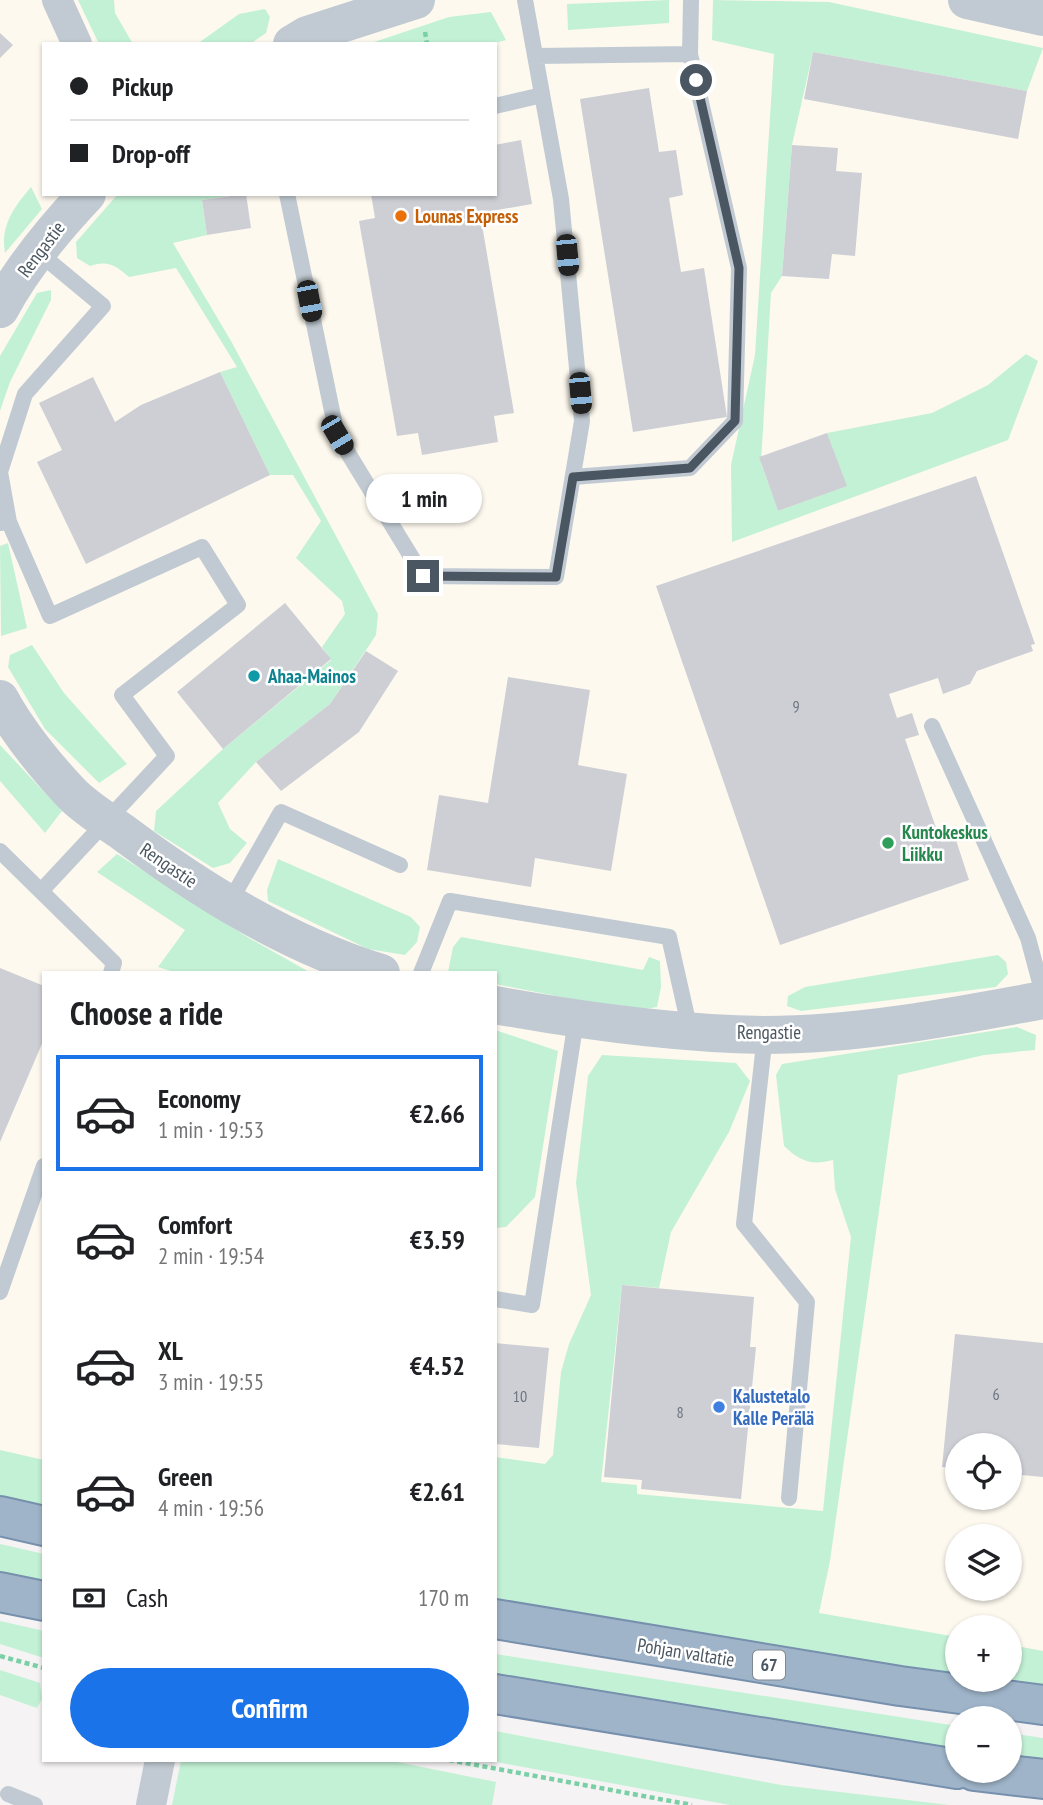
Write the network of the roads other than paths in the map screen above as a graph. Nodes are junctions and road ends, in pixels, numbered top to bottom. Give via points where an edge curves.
1 (57, 0) edge
2 (416, 0) edge
3 (525, 0) edge
4 (691, 0) edge
5 (967, 0) edge
6 (1043, 17) edge
7 (76, 42) edge
8 (295, 42) edge
9 (690, 54) junction
10 (535, 57) junction
11 (542, 94) junction
12 (497, 105) edge
13 (85, 196) edge
14 (287, 196) edge
15 (38, 253) junction
16 (0, 309) edge
17 (573, 477) junction
18 (4, 523) edge
19 (0, 699) edge
20 (932, 726) dead end
21 (107, 821) junction
22 (0, 851) edge
23 (400, 865) dead end
24 (41, 890) junction
25 (228, 905) junction
26 (343, 967) edge
27 (112, 971) edge
28 (368, 971) edge
29 (422, 971) edge
30 (1043, 994) edge
31 (1043, 1000) edge
32 (497, 1005) edge
33 (576, 1020) junction
34 (690, 1030) junction
35 (765, 1035) junction
36 (42, 1172) edge
37 (0, 1292) edge
38 (497, 1299) edge
39 (789, 1498) dead end
40 (0, 1516) edge
41 (42, 1526) edge
42 (0, 1592) edge
43 (42, 1601) edge
44 (497, 1619) edge
45 (497, 1694) edge
46 (1043, 1704) edge
47 (160, 1762) edge
48 (945, 1767) edge
49 (1022, 1777) edge
50 (1043, 1779) edge
51 (8, 1794) dead end
52 (35, 1805) edge
53 (151, 1805) edge

1 - 7 street
2 - 8 street
3 - 10 lane
4 - 9 lane
5 - 6 street
9 - 10 lane
9 - 17 lane via 739,268 735,421 690,468
10 - 11 lane
11 - 12 lane
11 - 17 lane via 561,199 582,421
13 - 15 street, Rengastie
14 - 17 lane via 337,435 423,576 556,577
15 - 16 street, Rengastie
15 - 18 lane via 103,306 25,394 0,471
18 - 21 lane via 50,616 202,547 238,605 122,695 167,756
19 - 21 street, Rengastie via 71,794
20 - 30 lane via 1028,938
21 - 24 lane
21 - 25 street, Rengastie
22 - 24 lane
23 - 25 lane via 281,812
24 - 27 lane via 114,963
25 - 26 street, Rengastie
26 - 28 street, Rengastie
29 - 34 lane via 450,901 669,937
31 - 35 street, Rengastie via 943,1018
32 - 33 street, Rengastie
33 - 34 street, Rengastie
33 - 38 lane via 532,1305
34 - 35 street, Rengastie
35 - 39 lane via 744,1224 807,1302
36 - 37 lane
40 - 41 highway
42 - 43 highway
44 - 46 highway, Pohjan valtatie / 67 via 900,1686
45 - 48 highway
47 - 53 street
49 - 50 highway
51 - 52 lane

